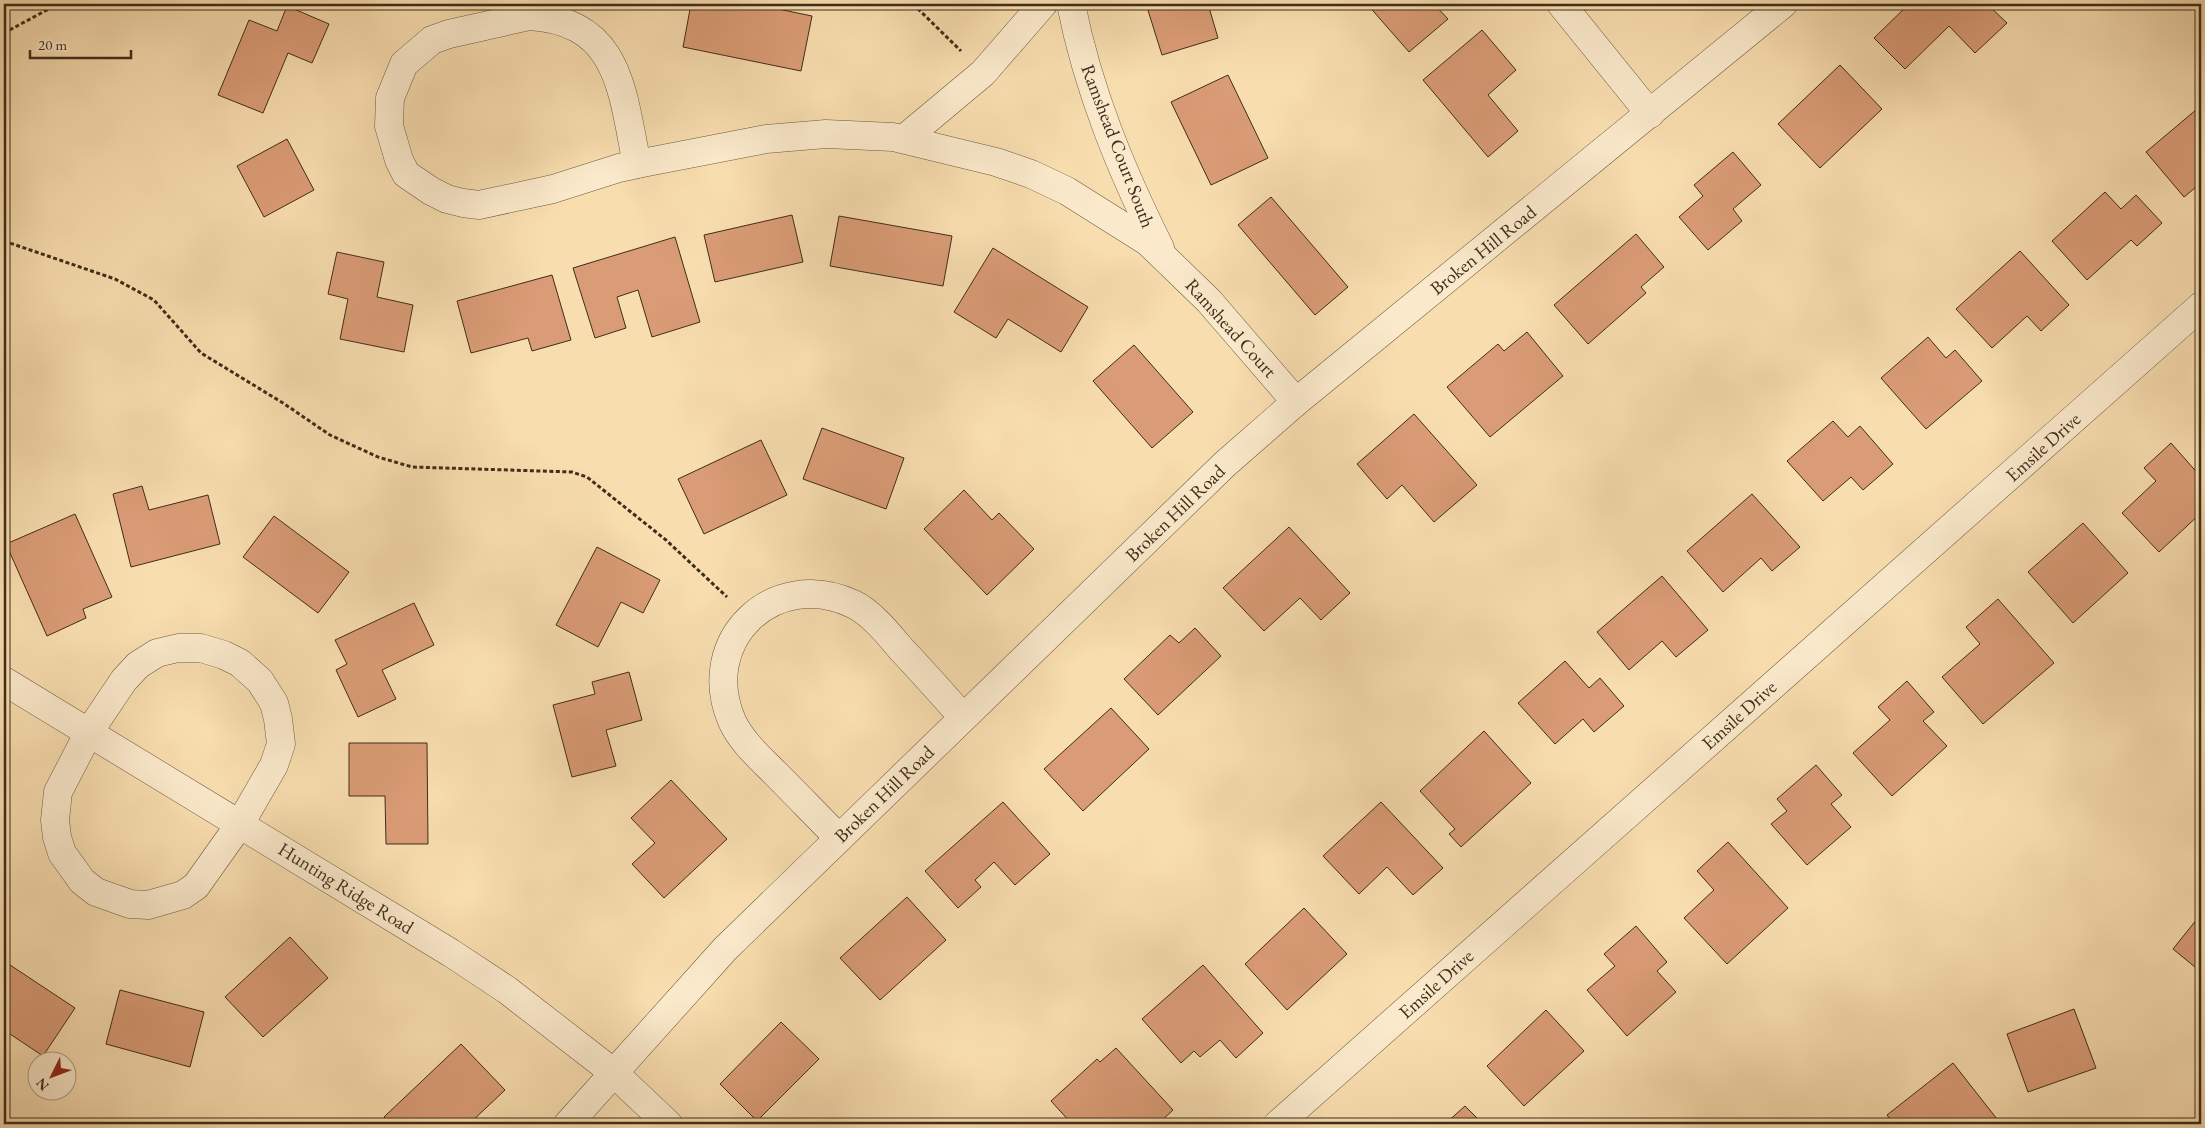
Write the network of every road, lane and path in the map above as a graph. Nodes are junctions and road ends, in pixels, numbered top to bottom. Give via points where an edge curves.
1 (58, 4) edge
2 (913, 4) edge
3 (1043, 4) edge
4 (1071, 4) edge
5 (1561, 4) edge
6 (1783, 4) edge
7 (4, 33) edge
8 (983, 73) junction
9 (1650, 114) junction
10 (904, 140) junction
11 (637, 164) junction
12 (4, 241) edge
13 (1164, 256) junction
14 (2201, 306) edge
15 (1296, 402) junction
16 (749, 618) junction
17 (4, 681) edge
18 (964, 717) junction
19 (90, 732) junction
20 (240, 824) junction
21 (838, 837) junction
22 (614, 1073) junction
23 (568, 1124) edge
24 (668, 1124) edge
25 (1278, 1124) edge

1 - 7 path
2 - 8 path
3 - 8 street
4 - 13 street, Ramshead Court South via 1094,96 1134,198
5 - 9 street
6 - 9 street, Broken Hill Road
8 - 10 street
9 - 15 street, Broken Hill Road
10 - 11 street via 826,134 766,139
10 - 13 street via 996,162 1031,174 1122,224
11 - 11 street via 615,69 587,34 550,17 529,16 432,40 404,64 390,98 388,126 406,174 431,191 463,204 479,205 553,189
12 - 16 path via 114,279 154,300 202,353 330,435 378,457 412,467 572,472 587,477 666,540
13 - 15 street, Ramshead Court via 1209,301
14 - 25 street, Emsile Drive
15 - 18 street, Broken Hill Road via 1225,464
16 - 18 street via 777,600 796,594 834,596 855,605 882,628
16 - 21 street via 728,649 723,685 732,721 749,747
17 - 19 street, Hunting Ridge Road
18 - 21 street, Broken Hill Road
19 - 20 street, Hunting Ridge Road
19 - 20 street via 58,792 55,820 56,837 62,853 82,881 96,892 130,904 148,905 183,895 196,886
19 - 20 street via 124,680 138,665 157,653 178,648 201,648 240,663 260,681 274,703 281,744 274,765
20 - 22 street, Hunting Ridge Road via 507,990
21 - 22 street, Broken Hill Road via 725,949
22 - 23 street, Broken Hill Road
22 - 24 street, Hunting Ridge Road

